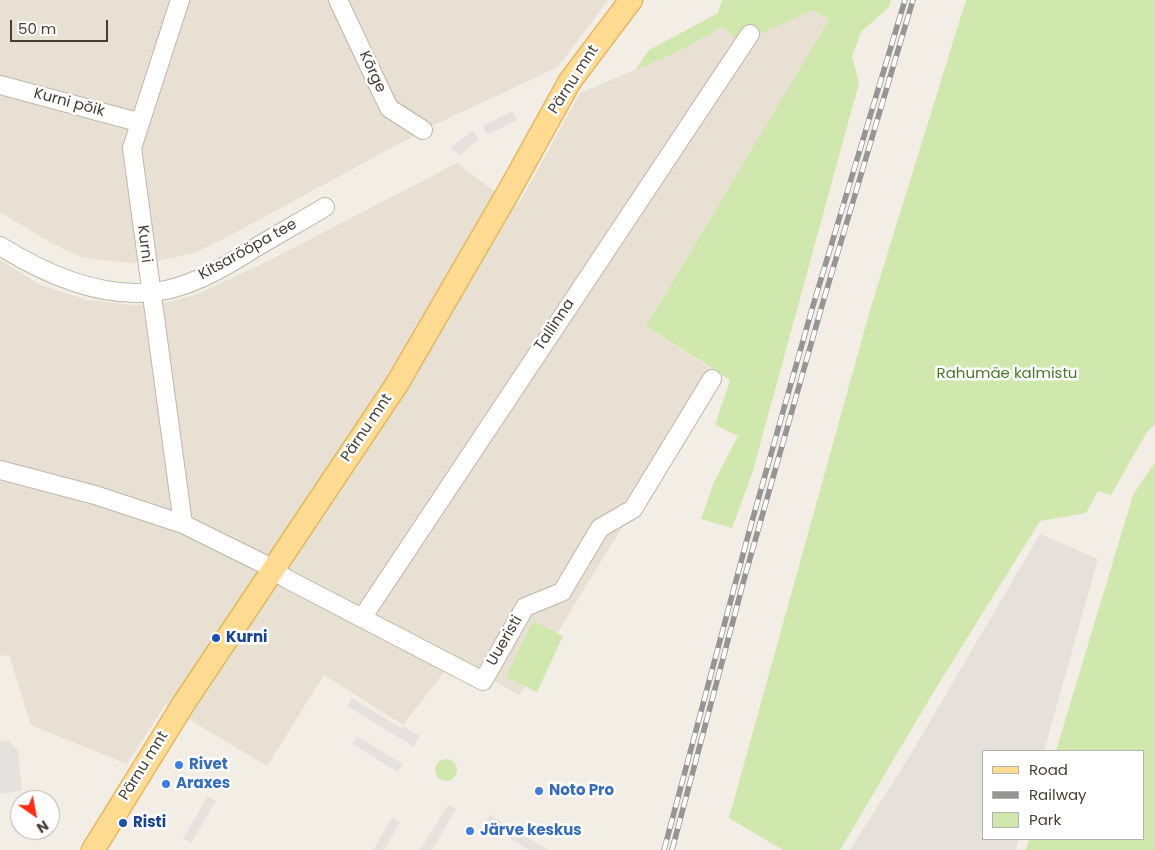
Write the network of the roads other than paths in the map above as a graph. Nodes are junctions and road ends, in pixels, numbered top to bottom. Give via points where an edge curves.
1 (180, 0) edge
2 (338, 0) edge
3 (631, 0) edge
4 (750, 34) dead end
5 (0, 85) edge
6 (138, 122) junction
7 (422, 130) dead end
8 (325, 208) dead end
9 (0, 246) edge
10 (149, 291) junction
11 (712, 379) dead end
12 (0, 470) edge
13 (183, 524) junction
14 (272, 569) junction
15 (362, 618) junction
16 (93, 850) edge

1 - 6 street, Kurni
2 - 7 street, Kõrge via 389,108
3 - 14 main road, Pärnu mnt via 570,80 397,384
4 - 15 street, Tallinna
5 - 6 street, Kurni põik
6 - 10 street, Kurni via 132,148
8 - 10 street, Kitsarööpa tee via 209,274 166,290
9 - 10 street, Kitsarööpa tee via 70,282 122,292
10 - 13 street, Kurni
11 - 15 street, Uueristi via 633,509 600,528 562,592 525,607 483,680
12 - 13 street via 95,495
13 - 14 street
14 - 15 street, Uueristi
14 - 16 main road, Pärnu mnt via 184,702

